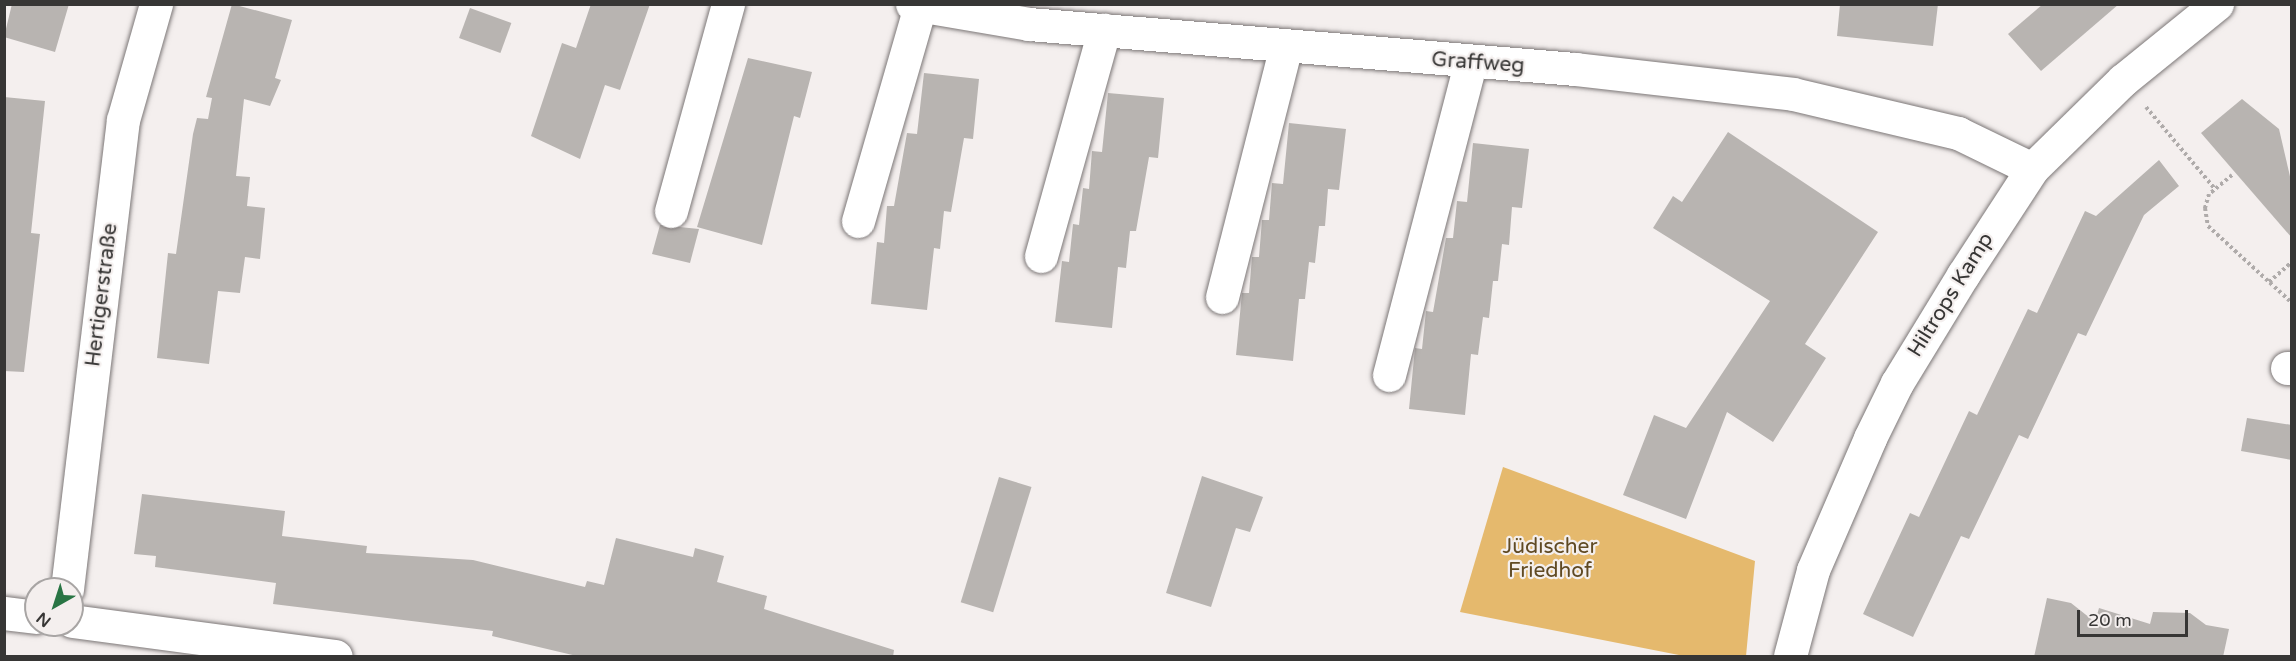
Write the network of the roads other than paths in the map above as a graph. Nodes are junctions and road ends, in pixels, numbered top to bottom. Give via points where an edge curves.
1 (156, 4) edge
2 (728, 4) edge
3 (2217, 4) edge
4 (916, 5) edge
5 (1104, 30) junction
6 (1286, 46) junction
7 (1470, 64) junction
8 (2032, 169) junction
9 (671, 211) dead end
10 (858, 221) dead end
11 (1041, 256) dead end
12 (1222, 297) dead end
13 (1389, 375) dead end
14 (68, 577) edge
15 (4, 613) edge
16 (24, 616) edge
17 (84, 623) edge
18 (316, 655) edge
19 (1790, 657) edge

1 - 14 street, Hertigerstraße via 123,120
2 - 9 street
3 - 8 street, Hiltrops Kamp via 2123,80
4 - 5 street, Graffweg via 1029,24
4 - 10 street
5 - 6 street, Graffweg
5 - 11 street
6 - 7 street, Graffweg
6 - 12 street
7 - 8 street, Graffweg via 1575,69 1792,94 1958,133
7 - 13 street
8 - 19 street, Hiltrops Kamp via 1897,383 1813,570
15 - 16 street
17 - 18 street

